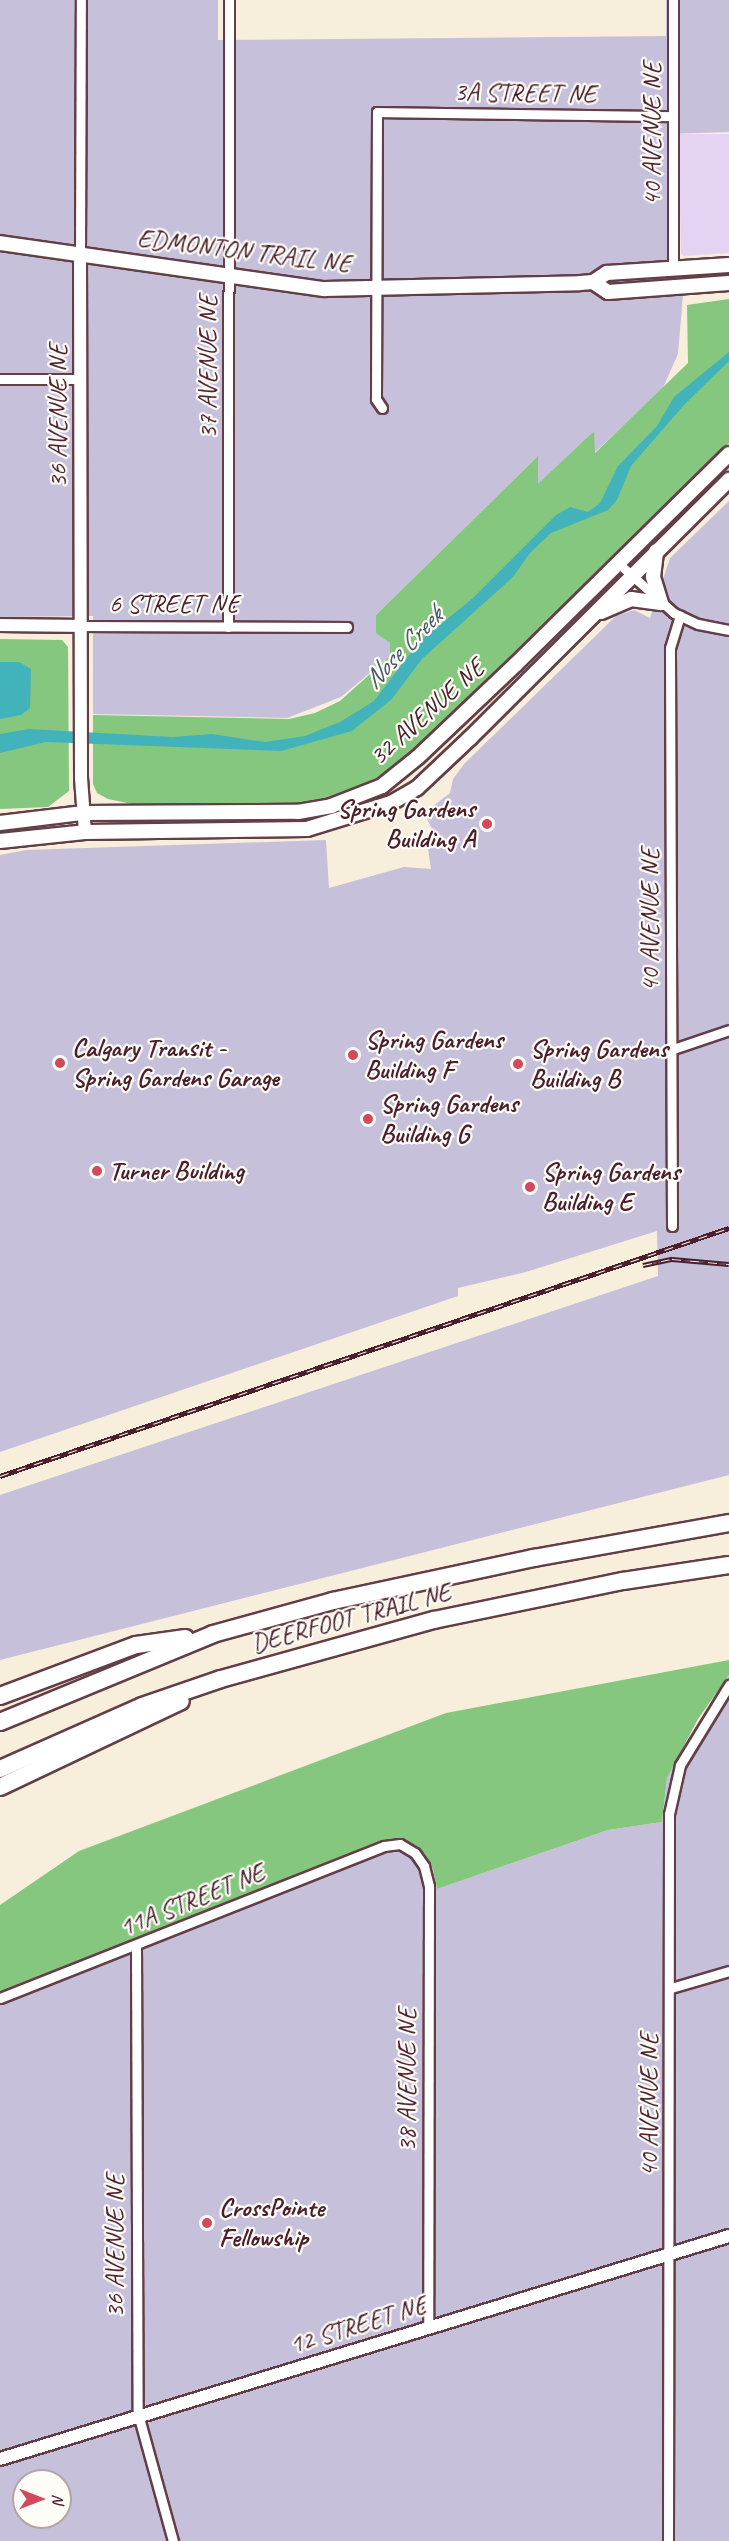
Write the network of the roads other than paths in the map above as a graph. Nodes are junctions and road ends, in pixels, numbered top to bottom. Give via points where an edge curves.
1 (81, 0) edge
2 (229, 0) edge
3 (673, 0) edge
4 (673, 116) junction
5 (0, 243) edge
6 (80, 254) junction
7 (729, 265) edge
8 (673, 268) junction
9 (229, 278) junction
10 (592, 282) junction
11 (729, 283) edge
12 (376, 289) junction
13 (80, 379) junction
14 (0, 380) edge
15 (382, 408) dead end
16 (729, 454) edge
17 (729, 480) edge
18 (656, 551) junction
19 (618, 562) junction
20 (631, 575) junction
21 (661, 603) junction
22 (592, 616) junction
23 (680, 616) junction
24 (0, 625) edge
25 (81, 626) junction
26 (228, 627) junction
27 (347, 627) dead end
28 (729, 630) edge
29 (83, 813) junction
30 (0, 823) edge
31 (85, 832) junction
32 (0, 842) edge
33 (729, 1030) edge
34 (670, 1050) junction
35 (672, 1226) dead end
36 (729, 1518) edge
37 (729, 1523) edge
38 (669, 1532) junction
39 (729, 1565) edge
40 (213, 1634) junction
41 (221, 1679) junction
42 (729, 1685) edge
43 (0, 1696) edge
44 (0, 1722) edge
45 (0, 1769) edge
46 (0, 1787) edge
47 (400, 1844) joint
48 (136, 1945) junction
49 (729, 1971) edge
50 (671, 1988) junction
51 (0, 1998) edge
52 (729, 2236) edge
53 (669, 2255) junction
54 (428, 2328) junction
55 (138, 2414) junction
56 (0, 2459) edge
57 (173, 2541) edge
58 (669, 2541) edge

1 - 6 street, 36 AVENUE NE
2 - 9 street, 37 AVENUE NE
3 - 4 street, 40 AVENUE NE
4 - 8 street, 40 AVENUE NE
4 - 12 street, 3A STREET NE via 377,112
5 - 6 main road, EDMONTON TRAIL NE
6 - 9 main road, EDMONTON TRAIL NE
6 - 13 street, 36 AVENUE NE
7 - 8 main road, EDMONTON TRAIL NE
8 - 10 main road, EDMONTON TRAIL NE via 608,273
9 - 12 main road, EDMONTON TRAIL NE via 296,287
9 - 26 street, 37 AVENUE NE
10 - 11 main road, EDMONTON TRAIL NE via 608,292
10 - 12 main road, EDMONTON TRAIL NE
12 - 15 street via 376,399
13 - 14 street
13 - 25 street, 36 AVENUE NE
16 - 19 main road, 32 AVENUE NE
17 - 18 main road, 32 AVENUE NE
18 - 20 main road, 32 AVENUE NE
18 - 21 main road via 653,577
19 - 20 street
19 - 29 main road, 32 AVENUE NE via 427,749 382,786 332,806 298,812
20 - 21 street
20 - 22 main road, 32 AVENUE NE
21 - 22 main road via 631,599
21 - 23 street
22 - 31 main road, 32 AVENUE NE via 425,781 390,803 353,818 307,829
23 - 28 street
23 - 34 street, 40 AVENUE NE via 670,648
24 - 25 street, 6 STREET NE
25 - 26 street, 6 STREET NE
25 - 29 street, 36 AVENUE NE
26 - 27 street, 6 STREET NE
29 - 30 main road, 32 AVENUE NE
29 - 31 street, 36 AVENUE NE
31 - 32 main road, 32 AVENUE NE
33 - 34 street
34 - 35 street, 40 AVENUE NE
36 - 38 highway
37 - 38 highway, DEERFOOT TRAIL NE
38 - 40 highway, DEERFOOT TRAIL NE via 355,1596
39 - 41 highway, DEERFOOT TRAIL NE via 623,1581 434,1620
40 - 43 highway via 136,1646
40 - 44 highway, DEERFOOT TRAIL NE
41 - 45 highway, DEERFOOT TRAIL NE via 142,1706
41 - 46 highway via 159,1713
42 - 50 street, 40 AVENUE NE via 680,1765 672,1793
47 - 48 street, 11A STREET NE via 384,1846
47 - 54 street, 38 AVENUE NE via 415,1853 424,1866 429,1886
48 - 51 street, 11A STREET NE
48 - 55 street, 36 AVENUE NE
49 - 50 street
50 - 53 street, 40 AVENUE NE
52 - 53 street, 12 STREET NE
53 - 54 street, 12 STREET NE
53 - 58 street, 40 AVENUE NE
54 - 55 street, 12 STREET NE
55 - 56 street, 12 STREET NE
55 - 57 street, 36 AVENUE NE

